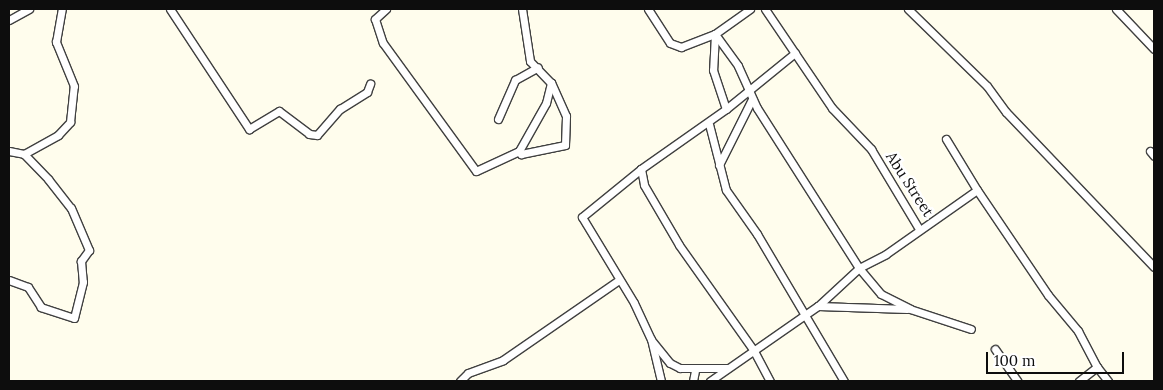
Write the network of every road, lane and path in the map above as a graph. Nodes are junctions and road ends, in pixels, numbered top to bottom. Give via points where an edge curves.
1 (29, 9) edge
2 (62, 9) edge
3 (170, 9) edge
4 (386, 9) edge
5 (522, 9) edge
6 (648, 9) edge
7 (764, 9) edge
8 (908, 9) edge
9 (1116, 9) edge
10 (746, 10) edge
11 (9, 20) edge
12 (715, 34) junction
13 (1154, 48) edge
14 (795, 53) junction
15 (538, 67) junction
16 (551, 83) junction
17 (370, 84) dead end
18 (750, 90) junction
19 (752, 99) junction
20 (726, 109) junction
21 (498, 119) dead end
22 (710, 124) junction
23 (946, 139) dead end
24 (9, 151) edge
25 (519, 151) junction
26 (24, 154) junction
27 (720, 165) junction
28 (642, 169) junction
29 (977, 190) junction
30 (919, 229) junction
31 (1154, 267) edge
32 (859, 268) junction
33 (9, 280) edge
34 (618, 280) junction
35 (818, 306) junction
36 (910, 309) junction
37 (804, 315) junction
38 (971, 330) dead end
39 (651, 339) junction
40 (995, 350) dead end
41 (754, 351) junction
42 (1097, 367) junction
43 (727, 368) junction
44 (695, 371) junction
45 (460, 381) edge
46 (661, 381) edge
47 (693, 381) edge
48 (710, 381) edge
49 (770, 381) edge
50 (844, 381) edge
51 (1017, 381) edge
52 (1079, 381) edge
53 (1108, 381) edge

1 - 11 street
2 - 26 street via 56,42 74,86 70,122 58,134
3 - 17 street via 249,128 280,111 309,134 317,135 340,109 367,92
4 - 25 street via 375,19 383,43 476,171
5 - 15 street via 530,61
6 - 12 street via 670,43 681,47
7 - 14 street, Abu Street
8 - 31 street via 986,86 1006,112
9 - 13 street
10 - 12 street
12 - 18 street
12 - 20 street via 713,70
14 - 18 street
14 - 30 street, Abu Street via 832,108 871,148
15 - 16 street
15 - 21 street via 515,80
16 - 25 street via 546,103
16 - 25 street via 566,116 565,145 521,154
18 - 19 street
18 - 20 street
19 - 27 street
19 - 32 street
20 - 22 street
22 - 27 street
22 - 28 street
23 - 29 street
24 - 26 street
26 - 33 street via 71,208 89,250 81,261 83,282 74,318 41,307 28,287
27 - 37 street via 726,190 757,234
28 - 34 street via 582,217
28 - 41 street via 644,185 679,245
29 - 30 street, Abu Street
29 - 42 street via 1048,295 1078,332
30 - 32 street via 886,254
32 - 35 street
32 - 36 street via 881,294
34 - 39 street
34 - 45 street via 503,360 468,373
35 - 36 street
35 - 37 street
36 - 38 street
37 - 41 street
37 - 50 street
39 - 44 street via 670,363
39 - 46 street
40 - 51 street
41 - 43 street
41 - 49 street
42 - 52 street
42 - 53 street
43 - 44 street
43 - 48 street
44 - 47 street

